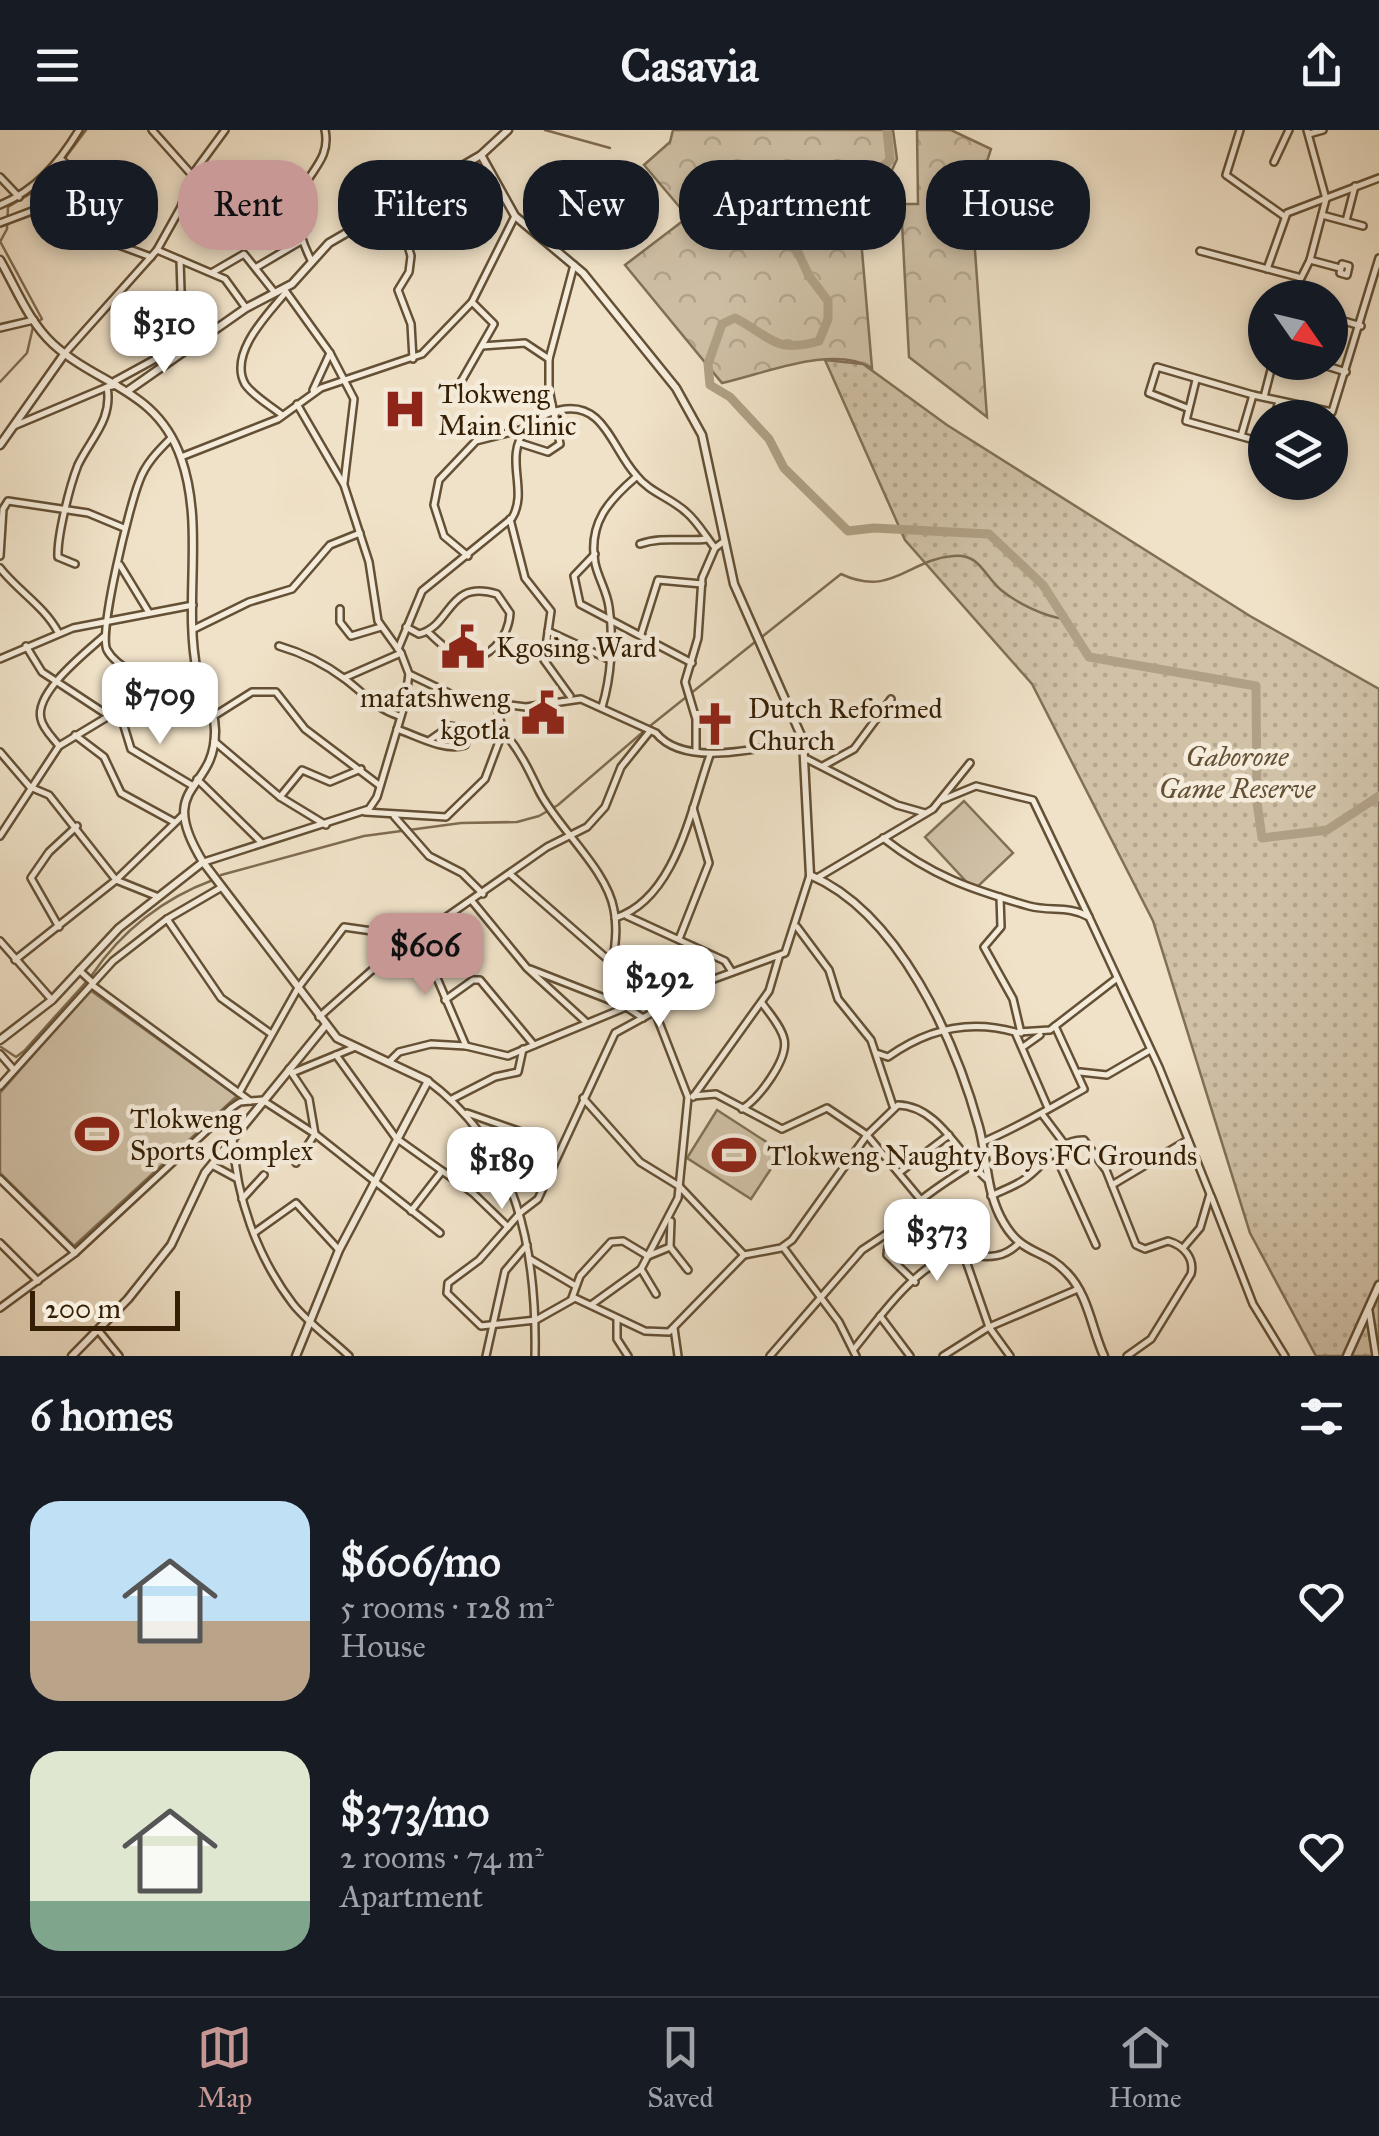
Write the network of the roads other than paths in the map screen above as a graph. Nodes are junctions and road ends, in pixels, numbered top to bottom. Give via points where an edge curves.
1 (79, 130) edge
2 (152, 130) edge
3 (225, 130) edge
4 (324, 130) edge
5 (508, 130) edge
6 (1240, 130) edge
7 (1289, 130) edge
8 (1323, 130) edge
9 (1308, 132) edge
10 (481, 155) junction
11 (60, 159) joint
12 (179, 160) edge
13 (203, 160) edge
14 (472, 160) edge
15 (318, 161) edge
16 (1274, 162) dead end
17 (0, 177) edge
18 (1379, 178) edge
19 (1355, 186) junction
20 (19, 197) junction
21 (1326, 199) junction
22 (0, 205) edge
23 (178, 211) edge
24 (30, 212) edge
25 (1322, 214) junction
26 (515, 216) junction
27 (1284, 216) junction
28 (1346, 222) junction
29 (0, 223) edge
30 (1364, 226) dead end
31 (338, 237) edge
32 (158, 246) edge
33 (134, 250) edge
34 (156, 250) joint
35 (286, 250) edge
36 (306, 250) edge
37 (410, 250) edge
38 (1200, 251) dead end
39 (151, 256) junction
40 (1379, 258) edge
41 (0, 260) edge
42 (180, 260) junction
43 (1310, 260) junction
44 (312, 262) junction
45 (574, 265) junction
46 (258, 267) junction
47 (1340, 268) dead end
48 (1267, 269) junction
49 (213, 272) junction
50 (1298, 278) joint
51 (285, 290) junction
52 (275, 293) junction
53 (472, 302) junction
54 (246, 308) junction
55 (34, 320) junction
56 (1348, 322) edge
57 (1360, 326) junction
58 (0, 328) edge
59 (482, 346) junction
60 (330, 353) junction
61 (64, 354) junction
62 (414, 359) junction
63 (549, 359) junction
64 (1348, 365) edge
65 (143, 380) junction
66 (1196, 380) junction
67 (1268, 380) edge
68 (348, 381) junction
69 (118, 383) junction
70 (458, 386) dead end
71 (106, 387) junction
72 (129, 390) junction
73 (312, 392) junction
74 (1253, 396) junction
75 (1264, 397) junction
76 (1279, 400) edge
77 (142, 401) junction
78 (297, 404) junction
79 (1187, 408) junction
80 (556, 410) junction
81 (282, 416) junction
82 (14, 426) junction
83 (527, 428) junction
84 (1241, 437) junction
85 (171, 438) junction
86 (1248, 439) edge
87 (520, 443) junction
88 (0, 445) edge
89 (181, 457) junction
90 (636, 477) junction
91 (344, 484) junction
92 (68, 510) junction
93 (510, 520) junction
94 (124, 528) junction
95 (360, 533) junction
96 (707, 539) junction
97 (723, 542) junction
98 (640, 544) dead end
99 (715, 548) junction
100 (594, 554) junction
101 (0, 555) edge
102 (468, 556) junction
103 (75, 564) dead end
104 (120, 565) junction
105 (0, 568) edge
106 (702, 584) junction
107 (194, 604) junction
108 (340, 609) dead end
109 (148, 612) junction
110 (610, 616) junction
111 (106, 620) junction
112 (381, 627) junction
113 (406, 627) junction
114 (194, 629) junction
115 (58, 632) junction
116 (428, 632) junction
117 (548, 632) junction
118 (641, 634) junction
119 (103, 636) junction
120 (26, 646) junction
121 (279, 646) dead end
122 (400, 651) junction
123 (0, 659) edge
124 (608, 659) junction
125 (693, 663) junction
126 (198, 672) junction
127 (408, 674) junction
128 (344, 678) junction
129 (58, 680) junction
130 (154, 690) junction
131 (571, 698) junction
132 (891, 699) dead end
133 (496, 703) junction
134 (602, 707) junction
135 (120, 712) junction
136 (214, 716) junction
137 (400, 716) junction
138 (110, 717) junction
139 (397, 730) junction
140 (503, 731) junction
141 (650, 731) junction
142 (76, 735) junction
143 (430, 740) junction
144 (803, 740) junction
145 (214, 741) junction
146 (59, 746) junction
147 (696, 750) junction
148 (0, 752) edge
149 (710, 755) junction
150 (807, 759) junction
151 (970, 763) dead end
152 (823, 766) junction
153 (361, 769) junction
154 (195, 782) junction
155 (380, 785) junction
156 (30, 787) junction
157 (280, 797) junction
158 (942, 800) junction
159 (692, 805) junction
160 (366, 812) junction
161 (926, 813) junction
162 (394, 816) junction
163 (178, 819) junction
164 (326, 825) junction
165 (77, 826) junction
166 (573, 835) junction
167 (0, 836) edge
168 (883, 838) junction
169 (262, 843) junction
170 (202, 862) junction
171 (511, 875) junction
172 (814, 877) junction
173 (116, 880) junction
174 (222, 887) junction
175 (484, 894) junction
176 (156, 896) junction
177 (1000, 897) junction
178 (472, 901) junction
179 (624, 915) junction
180 (1089, 917) junction
181 (615, 918) junction
182 (166, 919) junction
183 (796, 925) junction
184 (59, 927) junction
185 (418, 936) junction
186 (679, 940) junction
187 (0, 941) edge
188 (779, 957) junction
189 (15, 960) junction
190 (613, 964) junction
191 (729, 966) junction
192 (527, 968) junction
193 (79, 970) junction
194 (1116, 979) junction
195 (92, 984) junction
196 (298, 988) junction
197 (52, 1000) junction
198 (445, 1000) junction
199 (614, 1002) junction
200 (762, 1003) junction
201 (624, 1008) junction
202 (655, 1012) junction
203 (319, 1017) junction
204 (644, 1018) junction
205 (586, 1022) junction
206 (325, 1026) junction
207 (1055, 1026) junction
208 (942, 1032) junction
209 (1018, 1032) junction
210 (270, 1033) junction
211 (1042, 1033) junction
212 (0, 1040) edge
213 (534, 1045) junction
214 (466, 1046) junction
215 (1023, 1047) junction
216 (352, 1048) junction
217 (1150, 1050) junction
218 (876, 1053) junction
219 (0, 1054) edge
220 (336, 1055) junction
221 (524, 1055) junction
222 (389, 1062) junction
223 (14, 1070) junction
224 (290, 1071) junction
225 (1079, 1072) junction
226 (428, 1081) junction
227 (0, 1086) edge
228 (239, 1092) junction
229 (693, 1096) junction
230 (583, 1098) junction
231 (452, 1099) junction
232 (265, 1100) junction
233 (250, 1101) junction
234 (688, 1104) junction
235 (893, 1106) junction
236 (1048, 1108) junction
237 (742, 1109) junction
238 (464, 1112) junction
239 (1042, 1114) junction
240 (315, 1134) junction
241 (866, 1134) junction
242 (949, 1135) junction
243 (396, 1138) junction
244 (233, 1139) junction
245 (1186, 1141) junction
246 (983, 1142) junction
247 (1066, 1146) junction
248 (1054, 1152) junction
249 (296, 1163) dead end
250 (549, 1164) junction
251 (212, 1165) junction
252 (970, 1166) junction
253 (442, 1171) junction
254 (900, 1172) junction
255 (264, 1174) dead end
256 (236, 1178) junction
257 (0, 1179) edge
258 (988, 1181) junction
259 (373, 1182) junction
260 (1112, 1185) junction
261 (680, 1186) junction
262 (1210, 1194) junction
263 (991, 1196) junction
264 (242, 1199) junction
265 (920, 1200) junction
266 (411, 1211) junction
267 (520, 1212) junction
268 (670, 1217) junction
269 (508, 1227) junction
270 (897, 1228) junction
271 (662, 1232) junction
272 (254, 1233) junction
273 (440, 1233) dead end
274 (671, 1234) junction
275 (0, 1243) edge
276 (1018, 1244) junction
277 (527, 1245) junction
278 (1096, 1245) dead end
279 (670, 1247) junction
280 (783, 1247) junction
281 (1184, 1248) junction
282 (339, 1250) junction
283 (76, 1253) junction
284 (744, 1255) junction
285 (648, 1256) junction
286 (965, 1258) junction
287 (530, 1259) junction
288 (641, 1268) junction
289 (688, 1270) dead end
290 (38, 1281) junction
291 (915, 1282) junction
292 (574, 1285) junction
293 (1379, 1285) edge
294 (1078, 1289) junction
295 (656, 1294) dead end
296 (572, 1298) junction
297 (823, 1299) junction
298 (591, 1305) junction
299 (0, 1308) edge
300 (1369, 1308) junction
301 (880, 1316) junction
302 (308, 1318) junction
303 (617, 1319) junction
304 (536, 1320) junction
305 (989, 1327) junction
306 (492, 1328) junction
307 (674, 1328) junction
308 (98, 1330) junction
309 (855, 1352) edge
310 (953, 1353) edge
311 (72, 1356) edge
312 (119, 1356) edge
313 (296, 1356) edge
314 (348, 1356) edge
315 (486, 1356) edge
316 (535, 1356) edge
317 (628, 1356) edge
318 (678, 1356) edge
319 (770, 1356) edge
320 (910, 1356) edge
321 (943, 1356) edge
322 (1010, 1356) edge
323 (1104, 1356) edge
324 (1126, 1356) edge
325 (1284, 1356) edge
326 (1347, 1356) edge
327 (1376, 1356) edge

1 - 11 street
2 - 12 street
3 - 13 street
4 - 15 street
5 - 10 street
6 - 27 street via 1224,172
7 - 16 street
8 - 9 street
9 - 21 street
10 - 14 street
10 - 26 street
11 - 20 street
17 - 20 street
18 - 19 street
19 - 21 street
19 - 28 street
20 - 22 street
21 - 25 street
21 - 27 street
23 - 32 street
24 - 29 street
25 - 28 street
25 - 43 street
26 - 45 street
26 - 53 street
27 - 48 street
28 - 30 street
31 - 44 street
33 - 39 street
34 - 39 street
34 - 42 street
35 - 46 street
36 - 44 street
37 - 62 street via 411,267 398,290
38 - 48 street
39 - 61 street
40 - 57 street
41 - 55 street
42 - 49 street
42 - 69 street via 181,291 153,340 159,357
43 - 47 street
43 - 50 street
44 - 51 street
45 - 63 street
45 - 97 street via 689,409 710,462
46 - 49 street via 240,254
46 - 52 street
48 - 50 street
49 - 54 street
51 - 52 street
51 - 60 street
51 - 81 street via 246,346 242,367 246,384
52 - 54 street
53 - 59 street via 494,322
53 - 62 street
54 - 65 street
55 - 58 street
55 - 61 street
56 - 57 street
57 - 64 street
59 - 63 street via 524,343
59 - 70 street
60 - 68 street
60 - 73 street
61 - 69 street
61 - 82 street
62 - 68 street
63 - 80 street
65 - 72 street
65 - 77 street
66 - 74 street
66 - 79 street
66 - 79 street via 1158,366 1148,389
67 - 75 street
68 - 73 street
68 - 91 street via 356,411
69 - 71 street
69 - 72 street
71 - 82 street
71 - 92 street via 109,410 80,462
72 - 77 street
73 - 78 street
74 - 75 street
74 - 84 street
75 - 76 street
77 - 85 street
78 - 81 street
78 - 91 street
79 - 84 street via 1186,421
80 - 83 street
80 - 87 street via 561,440 554,451
80 - 90 street via 584,410 597,418
81 - 89 street
82 - 88 street
83 - 87 street
83 - 102 street via 476,442 440,480 434,505 444,536
84 - 86 street
85 - 89 street
85 - 94 street via 138,482
87 - 93 street via 513,467 519,500
89 - 107 street
90 - 96 street via 688,514
90 - 100 street via 603,507
91 - 95 street
92 - 94 street
92 - 101 street via 6,502
92 - 103 street via 58,557
93 - 102 street
93 - 117 street via 525,578 550,606
94 - 104 street
95 - 112 street
95 - 114 street via 330,544 292,588
96 - 98 street
96 - 99 street
97 - 99 street
97 - 144 street via 734,584
99 - 106 street
100 - 110 street
100 - 110 street via 577,571 573,588 583,607
102 - 113 street via 422,591
104 - 109 street
104 - 111 street
105 - 115 street
106 - 118 street via 658,580
106 - 125 street
107 - 109 street
107 - 114 street
108 - 112 street via 340,622 352,636
109 - 111 street
110 - 118 street
110 - 124 street
111 - 115 street
111 - 119 street
112 - 122 street
113 - 116 street
113 - 122 street
114 - 126 street
115 - 120 street
116 - 116 street via 452,603 478,590 496,594 510,614 507,632 492,650 472,658 456,655
117 - 124 street
117 - 131 street via 544,660
118 - 125 street
119 - 129 street
119 - 130 street via 112,657
120 - 123 street
120 - 129 street via 42,672
121 - 128 street
122 - 127 street
122 - 128 street
124 - 134 street via 611,677
125 - 147 street via 685,684 696,719
126 - 130 street
126 - 136 street
127 - 133 street via 450,697
127 - 137 street
128 - 137 street via 376,708
129 - 138 street
129 - 146 street via 40,715
130 - 135 street
131 - 133 street via 526,707
131 - 134 street
132 - 152 street via 854,750
133 - 140 street
134 - 141 street
135 - 138 street
135 - 154 street via 131,749
136 - 145 street
136 - 153 street via 252,692 276,692 306,729
137 - 139 street
138 - 142 street
139 - 143 street
139 - 155 street
140 - 162 street via 481,787 446,818
140 - 166 street
141 - 147 street via 672,746
141 - 166 street via 616,774 600,814
142 - 146 street
142 - 163 street via 104,757 121,793
143 - 143 street via 455,748 468,738 454,726
144 - 149 street
144 - 150 street
145 - 154 street
145 - 157 street
146 - 156 street
147 - 149 street
148 - 156 street
149 - 159 street
150 - 152 street
150 - 172 street
151 - 158 street
152 - 161 street
153 - 155 street
153 - 157 street via 330,782 302,770
154 - 163 street
154 - 169 street
155 - 160 street
156 - 165 street via 44,790
156 - 167 street
157 - 164 street
158 - 161 street
158 - 180 street via 976,786 1034,800
159 - 179 street via 670,866
159 - 186 street via 708,863
160 - 162 street
160 - 164 street
161 - 168 street
162 - 175 street via 430,856
163 - 170 street
163 - 173 street
164 - 169 street
165 - 173 street
165 - 184 street via 31,878
166 - 171 street
166 - 181 street
168 - 172 street
168 - 177 street via 924,870
169 - 170 street
170 - 174 street
170 - 176 street
171 - 175 street
171 - 190 street
172 - 183 street
172 - 208 street via 906,960
173 - 176 street
173 - 184 street
174 - 182 street
174 - 196 street
175 - 178 street
176 - 193 street
177 - 180 street
177 - 209 street via 1001,928 984,948 1013,999
178 - 185 street
178 - 192 street
179 - 181 street
179 - 186 street
180 - 194 street
181 - 190 street
182 - 195 street
182 - 210 street via 222,998
183 - 188 street
183 - 218 street
184 - 189 street
185 - 196 street via 370,934 347,925
185 - 198 street
185 - 203 street
186 - 191 street
187 - 189 street
188 - 191 street
188 - 200 street
189 - 197 street
190 - 199 street
191 - 202 street
192 - 199 street
192 - 205 street
193 - 195 street
193 - 197 street
194 - 207 street
194 - 217 street
195 - 223 street
195 - 228 street
196 - 203 street
196 - 210 street
197 - 212 street
198 - 213 street via 480,980
198 - 214 street
199 - 201 street
200 - 229 street
200 - 237 street via 782,1033 784,1050
201 - 204 street
201 - 205 street
202 - 204 street
202 - 234 street
203 - 206 street
204 - 230 street via 611,1036
205 - 213 street
206 - 216 street
206 - 224 street
207 - 211 street
207 - 225 street
208 - 209 street via 979,1023
208 - 218 street via 888,1057
208 - 246 street
209 - 211 street
209 - 215 street
210 - 228 street
211 - 215 street
213 - 221 street
214 - 221 street
214 - 222 street via 431,1044
215 - 236 street
216 - 220 street
216 - 222 street
217 - 225 street via 1107,1075
217 - 245 street
218 - 235 street
219 - 223 street
220 - 224 street
220 - 243 street
221 - 231 street via 516,1073
222 - 226 street
223 - 227 street
224 - 232 street
224 - 240 street via 309,1100
225 - 236 street via 1083,1090
226 - 231 street
226 - 243 street
228 - 233 street
229 - 234 street
229 - 237 street via 714,1094
230 - 250 street
230 - 261 street via 640,1162
231 - 238 street
232 - 233 street
232 - 240 street
232 - 244 street
233 - 283 street via 230,1108
234 - 261 street
235 - 241 street
235 - 242 street via 917,1108
236 - 239 street
237 - 241 street via 782,1129 824,1107
238 - 250 street via 524,1133
238 - 267 street via 504,1167
239 - 246 street
239 - 247 street
240 - 249 street
240 - 259 street
241 - 254 street
241 - 280 street via 804,1228
242 - 252 street
242 - 254 street
243 - 253 street
243 - 259 street
244 - 251 street
244 - 256 street
245 - 260 street
245 - 262 street
246 - 258 street
247 - 248 street
247 - 260 street via 1075,1139 1088,1142
248 - 263 street via 1024,1180
248 - 278 street
250 - 267 street via 535,1203
251 - 256 street
251 - 308 street via 171,1245
252 - 258 street
252 - 265 street
253 - 266 street
253 - 269 street
254 - 265 street
255 - 264 street
256 - 264 street
257 - 283 street
258 - 263 street
259 - 266 street
259 - 282 street
260 - 281 street via 1136,1246 1168,1242
261 - 268 street
261 - 284 street
262 - 281 street via 1200,1228
262 - 325 street via 1253,1304
263 - 276 street
264 - 272 street
265 - 270 street
266 - 273 street
267 - 269 street
267 - 277 street
268 - 271 street
268 - 274 street
269 - 306 street via 446,1288 472,1322
270 - 291 street via 887,1255
270 - 297 street via 862,1250
271 - 274 street
271 - 285 street
272 - 282 street via 296,1203
272 - 302 street
274 - 279 street
275 - 290 street
276 - 286 street via 1000,1258
276 - 294 street via 1058,1264
277 - 287 street
277 - 306 street via 505,1271
279 - 285 street
279 - 289 street
280 - 284 street
280 - 297 street
281 - 324 street via 1190,1274 1151,1339
282 - 302 street
283 - 290 street
284 - 307 street
285 - 288 street
285 - 292 street via 616,1240
286 - 291 street via 940,1260
286 - 305 street
287 - 292 street
287 - 304 street
288 - 295 street
288 - 298 street
290 - 299 street
291 - 301 street
292 - 296 street
293 - 300 street
294 - 305 street
294 - 323 street
296 - 298 street
296 - 304 street
297 - 309 street
297 - 319 street
298 - 303 street
300 - 326 street
300 - 327 street
301 - 309 street
301 - 320 street
302 - 313 street
302 - 314 street
303 - 307 street via 656,1334
303 - 317 street via 617,1339
304 - 306 street
304 - 316 street
305 - 310 street
305 - 322 street
306 - 315 street
307 - 318 street
308 - 311 street
308 - 312 street
310 - 321 street

